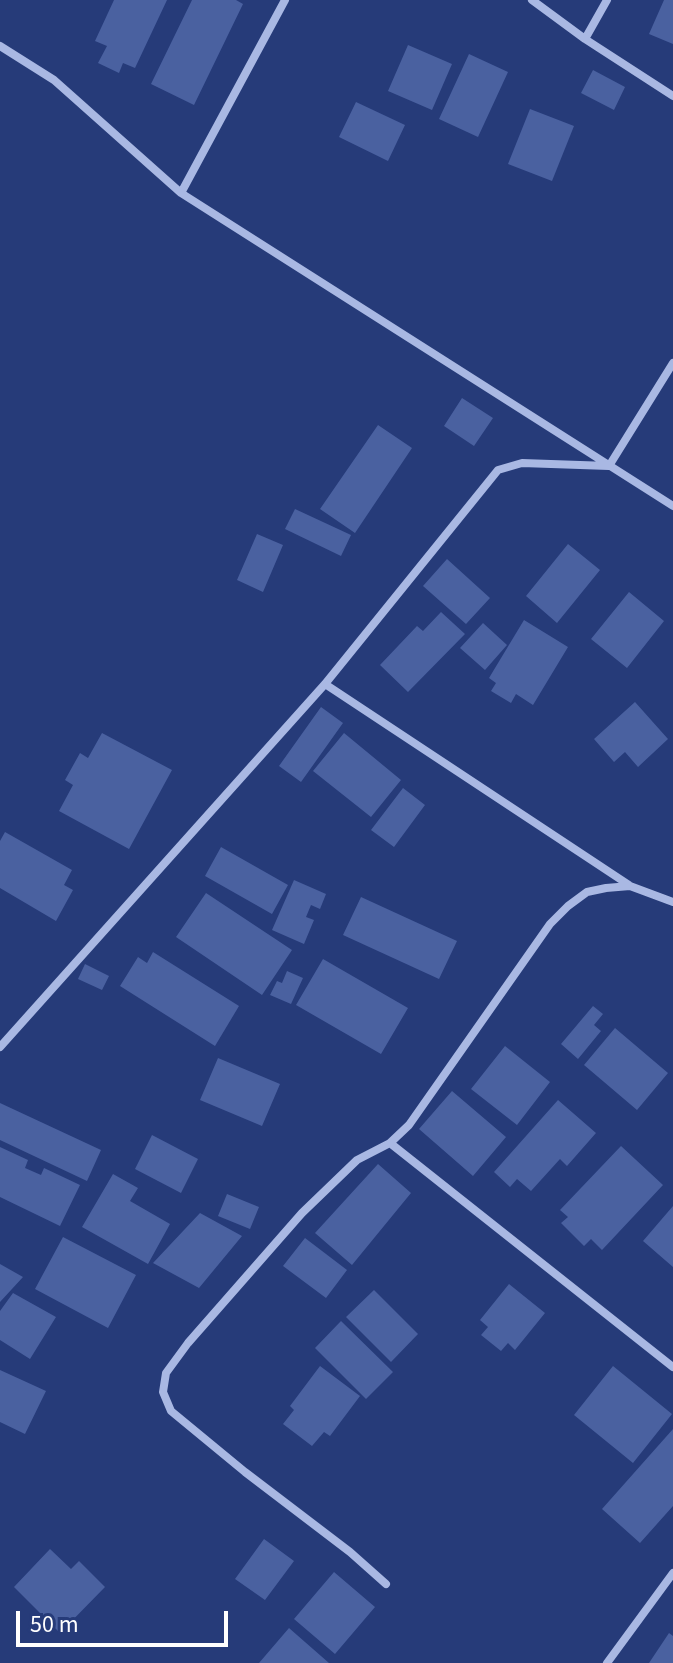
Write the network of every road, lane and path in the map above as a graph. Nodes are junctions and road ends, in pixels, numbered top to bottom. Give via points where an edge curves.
1 (285, 0) edge
2 (532, 0) edge
3 (607, 0) edge
4 (585, 39) junction
5 (0, 46) edge
6 (673, 96) edge
7 (181, 193) junction
8 (673, 363) edge
9 (609, 466) junction
10 (673, 506) edge
11 (325, 684) junction
12 (630, 886) junction
13 (672, 903) edge
14 (0, 1047) edge
15 (390, 1143) junction
16 (673, 1367) edge
17 (673, 1573) edge
18 (386, 1584) dead end
19 (607, 1663) edge

1 - 7 street
2 - 4 street
3 - 4 street
4 - 6 street
5 - 7 street via 54,80
7 - 9 street
8 - 9 street
9 - 10 street
9 - 11 street via 522,463 498,470
11 - 12 street
11 - 14 street
12 - 13 street
12 - 15 street via 587,892 550,924 409,1125
15 - 16 street
15 - 18 street via 357,1160 293,1224 188,1343 166,1373 163,1392 171,1411
17 - 19 street

